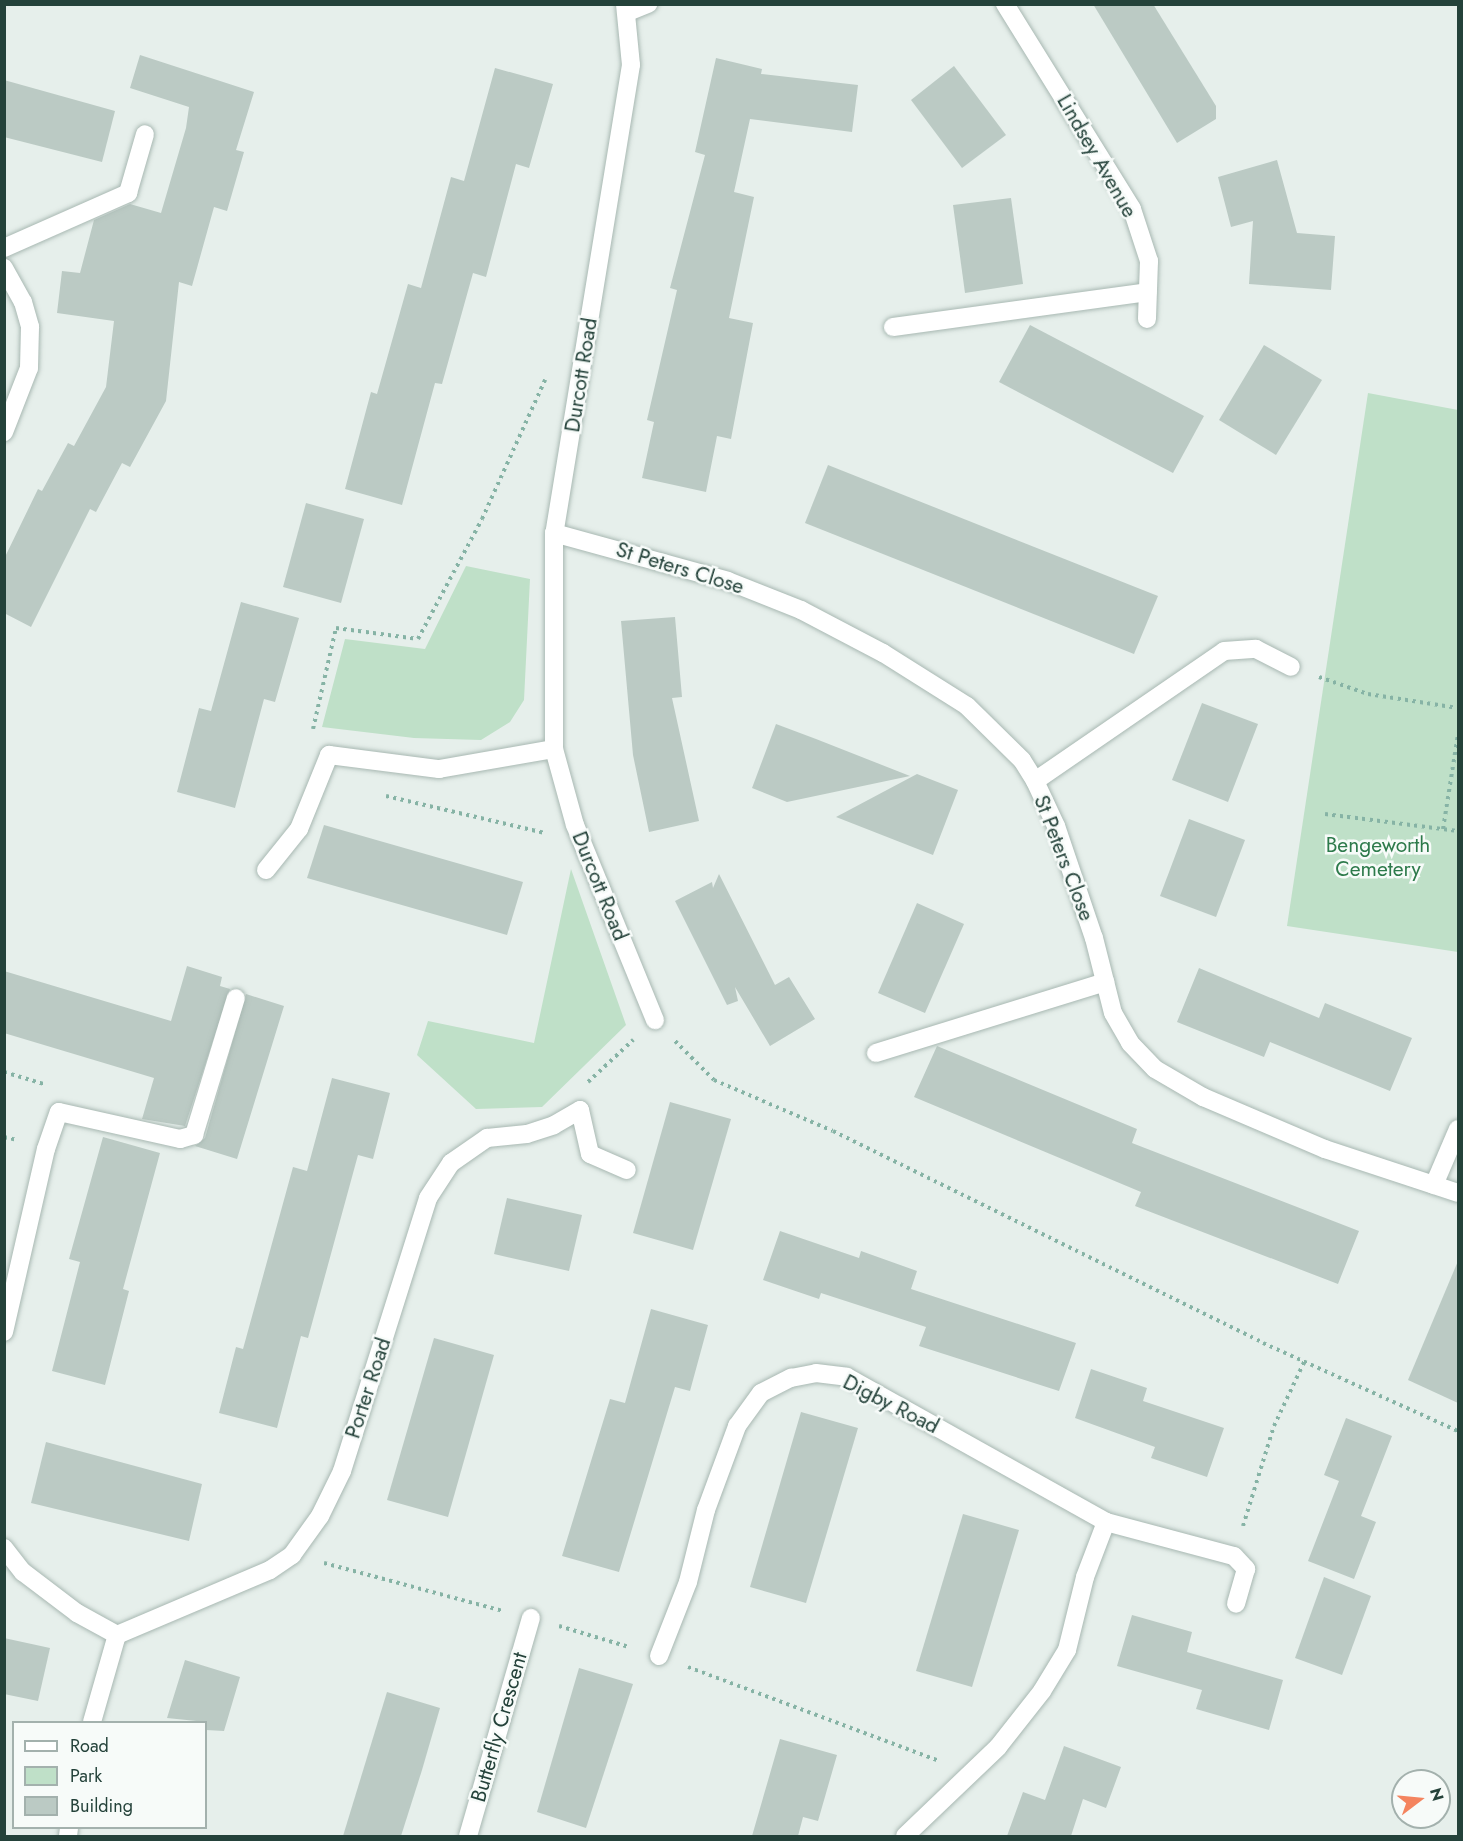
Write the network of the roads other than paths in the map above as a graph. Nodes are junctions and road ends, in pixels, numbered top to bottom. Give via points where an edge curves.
1 (648, 4) edge
2 (1005, 4) edge
3 (627, 8) edge
4 (145, 134) dead end
5 (4, 248) edge
6 (4, 268) edge
7 (1148, 292) junction
8 (1147, 319) dead end
9 (893, 327) dead end
10 (4, 432) edge
11 (554, 533) junction
12 (1291, 668) road end
13 (554, 749) junction
14 (1035, 781) junction
15 (266, 870) dead end
16 (1105, 982) junction
17 (236, 998) dead end
18 (655, 1020) road end
19 (876, 1053) dead end
20 (1458, 1129) edge
21 (627, 1170) dead end
22 (1434, 1185) junction
23 (1458, 1193) edge
24 (4, 1332) edge
25 (1106, 1522) junction
26 (4, 1548) edge
27 (1236, 1604) dead end
28 (531, 1618) dead end
29 (117, 1635) junction
30 (659, 1656) dead end
31 (92, 1721) edge
32 (468, 1836) edge
33 (905, 1836) edge

1 - 3 street
2 - 7 street, Lindsey Avenue via 1132,209 1149,261
3 - 11 street, Durcott Road via 631,65
4 - 5 street via 128,193
6 - 10 street via 23,302 30,327 29,368
7 - 8 street, Lindsey Avenue
7 - 9 street
11 - 13 street, Durcott Road
11 - 14 street, St Peters Close via 728,581 811,616 883,653 967,706 1022,760
12 - 14 street via 1256,649 1224,651
13 - 15 street via 439,769 329,755 299,829
13 - 18 street, Durcott Road via 581,841
14 - 16 street, St Peters Close via 1056,826
16 - 19 street
16 - 22 street, St Peters Close via 1113,1013 1130,1043 1155,1069 1203,1097 1325,1149
17 - 24 street via 194,1135 180,1139 59,1112 46,1149
20 - 22 street
21 - 29 street, Porter Road via 590,1154 580,1110 527,1134 487,1138 451,1163 428,1198 342,1471 320,1516 292,1555 238,1585
22 - 23 street, St Peters Close
25 - 27 street, Digby Road via 1234,1556 1246,1569
25 - 30 street, Digby Road via 847,1377 816,1373 791,1378 761,1393 737,1426 706,1510 688,1582
25 - 33 street via 1085,1577 1067,1650 1042,1691 998,1747
26 - 29 street via 23,1572 76,1613
28 - 32 street, Butterfly Crescent
29 - 31 street

